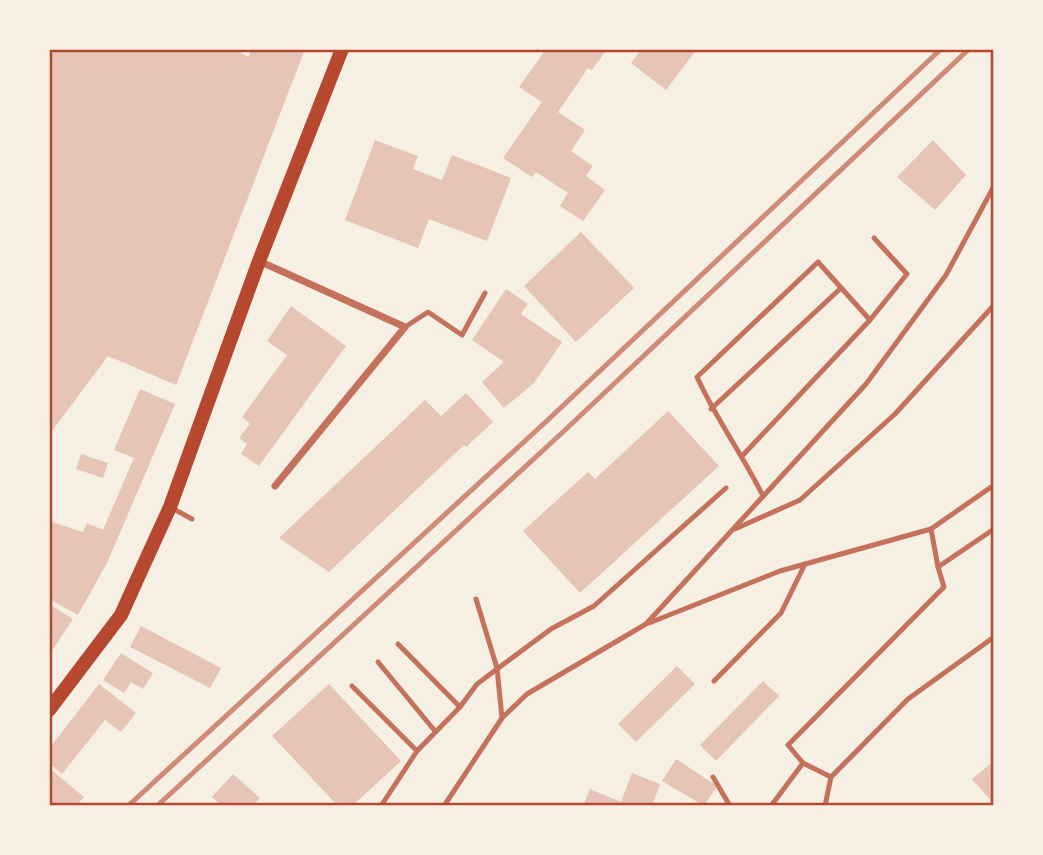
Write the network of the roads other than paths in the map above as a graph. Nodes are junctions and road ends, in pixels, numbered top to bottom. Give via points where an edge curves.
1 (342, 49) edge
2 (994, 186) edge
3 (874, 238) dead end
4 (259, 261) junction
5 (841, 288) junction
6 (485, 293) dead end
7 (994, 305) edge
8 (870, 320) junction
9 (405, 327) junction
10 (711, 409) junction
11 (743, 455) junction
12 (994, 485) edge
13 (275, 486) dead end
14 (726, 488) dead end
15 (763, 496) junction
16 (170, 507) junction
17 (192, 520) dead end
18 (931, 528) junction
19 (994, 529) edge
20 (732, 530) junction
21 (805, 564) junction
22 (938, 568) junction
23 (476, 599) dead end
24 (646, 624) junction
25 (994, 636) edge
26 (398, 644) dead end
27 (378, 662) dead end
28 (497, 668) junction
29 (714, 681) dead end
30 (352, 687) dead end
31 (460, 707) junction
32 (49, 710) edge
33 (502, 718) junction
34 (435, 732) junction
35 (417, 751) junction
36 (803, 762) junction
37 (712, 776) dead end
38 (831, 777) junction
39 (381, 806) edge
40 (444, 806) edge
41 (498, 806) edge
42 (521, 806) edge
43 (730, 806) edge
44 (771, 806) edge
45 (825, 806) edge

1 - 4 main road
2 - 15 lane via 946,275 866,384
3 - 8 lane via 907,274
4 - 9 street
4 - 16 main road
5 - 8 lane
5 - 10 lane
5 - 10 lane via 818,262 696,377
6 - 9 lane via 462,335 428,312
7 - 20 lane via 895,414 800,500
8 - 11 lane
9 - 13 street
10 - 11 lane
11 - 15 lane
12 - 18 lane
14 - 28 lane via 594,606 551,629
15 - 20 lane
16 - 17 lane
16 - 32 main road via 121,615
18 - 21 lane
18 - 22 lane
19 - 22 lane
20 - 24 lane
21 - 24 lane
21 - 29 lane via 781,612
22 - 36 lane via 944,587 788,745
23 - 28 lane
24 - 33 lane via 527,694
25 - 38 lane via 908,699
26 - 31 lane
27 - 34 lane
28 - 31 lane
28 - 33 lane
30 - 35 lane
31 - 34 lane
33 - 40 lane
34 - 35 lane
35 - 39 lane
36 - 38 lane
36 - 44 lane
37 - 43 lane
38 - 45 lane
41 - 42 lane

